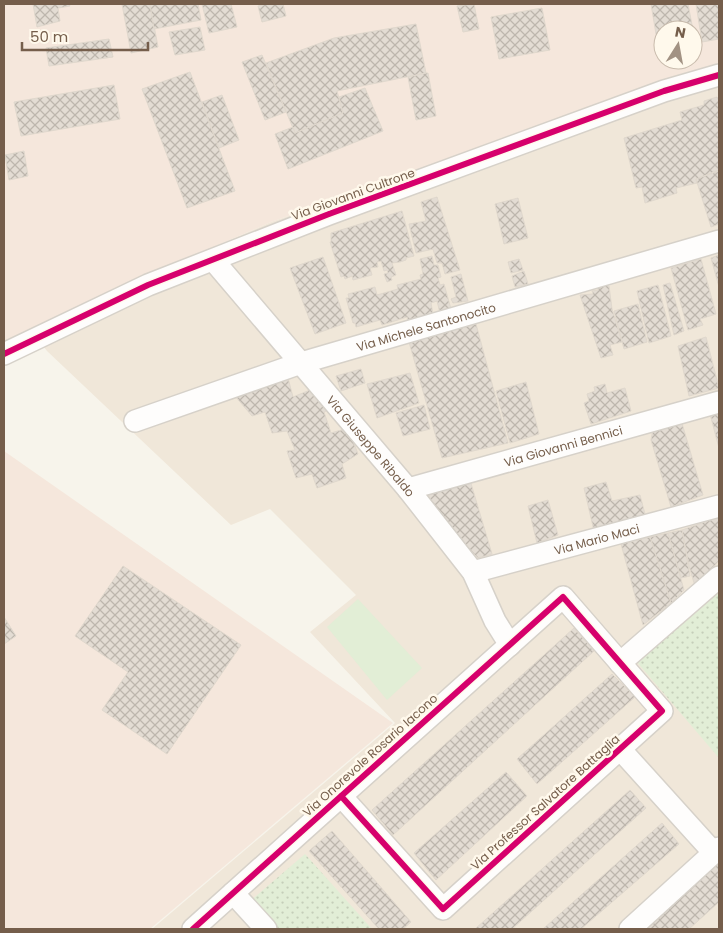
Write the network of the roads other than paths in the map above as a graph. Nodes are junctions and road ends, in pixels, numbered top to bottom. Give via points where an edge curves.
1 (719, 75) edge
2 (719, 242) edge
3 (213, 260) junction
4 (4, 354) edge
5 (301, 363) junction
6 (719, 402) edge
7 (135, 421) dead end
8 (408, 489) junction
9 (719, 506) edge
10 (473, 572) junction
11 (719, 576) edge
12 (510, 644) junction
13 (620, 663) junction
14 (620, 749) junction
15 (342, 796) junction
16 (717, 851) edge
17 (233, 893) junction
18 (193, 929) edge
19 (266, 929) edge
20 (630, 929) edge

1 - 3 street, Via Giovanni Cultrone via 664,91
2 - 5 street, Via Michele Santonocito
3 - 4 street, Via Giovanni Cultrone via 148,285
3 - 5 street, Via Giuseppe Ribaldo
5 - 7 street, Via Michele Santonocito
5 - 8 street, Via Giuseppe Ribaldo
6 - 8 street, Via Giovanni Bennici
8 - 10 street, Via Giuseppe Ribaldo
9 - 10 street, Via Mario Maci
10 - 12 street, Via Giuseppe Ribaldo via 495,622
11 - 13 street
12 - 13 street, Via Onorevole Rosario Iacono via 563,597
12 - 15 street, Via Onorevole Rosario Iacono
13 - 14 street, Via Professor Salvatore Battaglia via 662,711
14 - 15 street, Via Professor Salvatore Battaglia via 443,909
14 - 16 street
15 - 17 street, Via Onorevole Rosario Iacono
16 - 20 street
17 - 18 street, Via Onorevole Rosario Iacono
17 - 19 street

